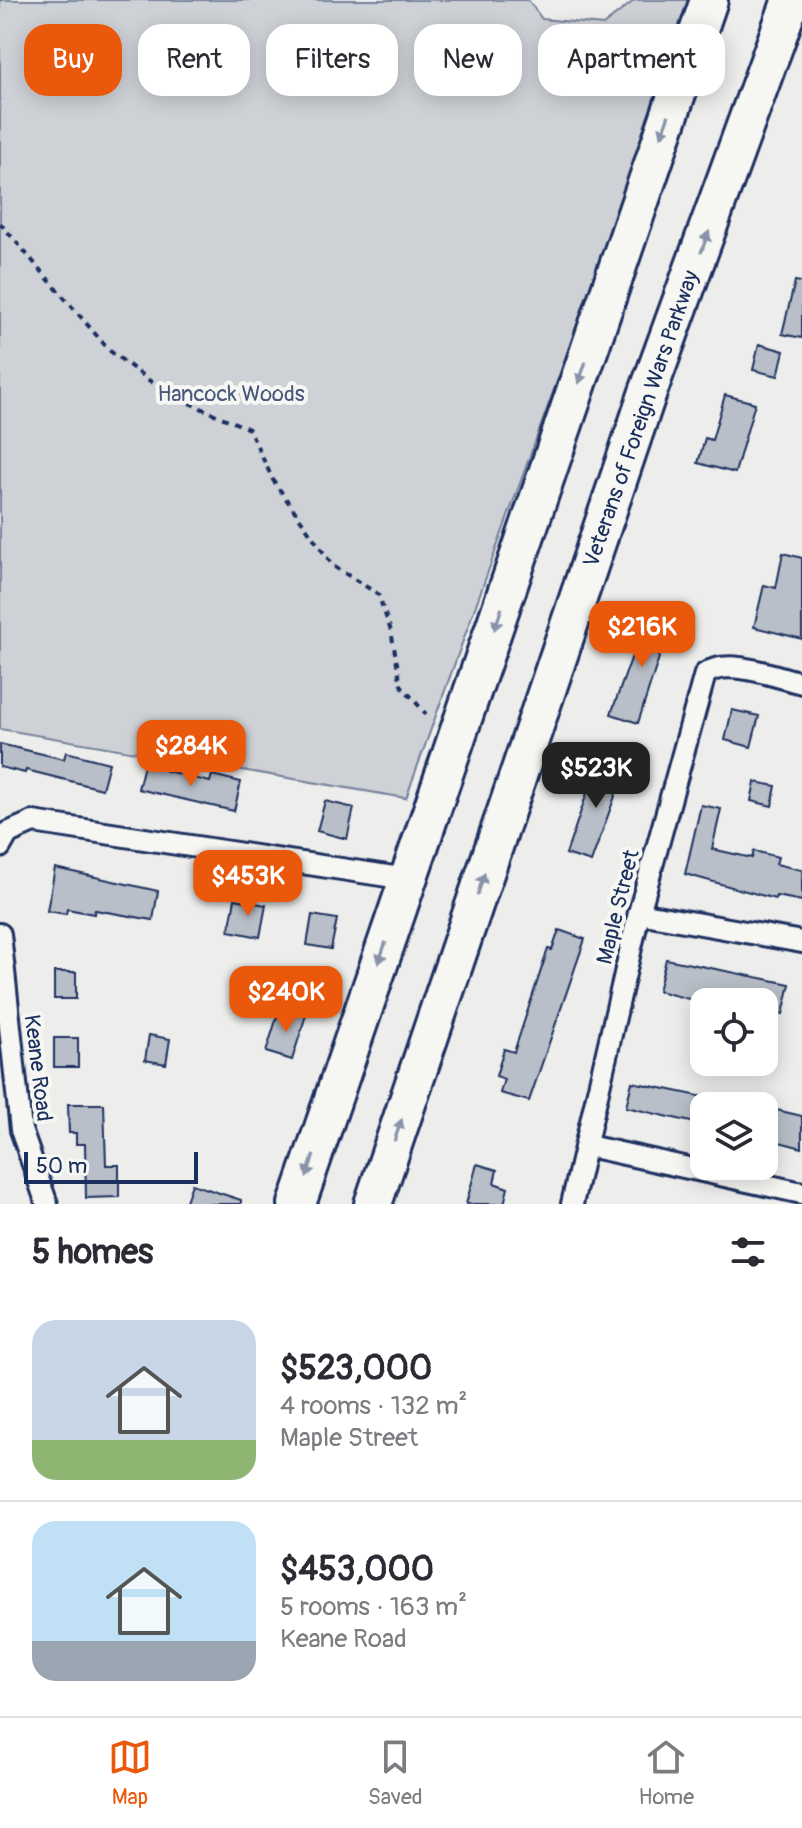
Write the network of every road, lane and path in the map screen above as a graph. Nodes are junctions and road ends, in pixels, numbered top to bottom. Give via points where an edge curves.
1 (709, 0) edge
2 (791, 0) edge
3 (0, 223) edge
4 (802, 683) edge
5 (426, 714) dead end
6 (0, 847) edge
7 (407, 879) junction
8 (639, 913) junction
9 (0, 934) edge
10 (802, 942) edge
11 (588, 1146) junction
12 (802, 1193) edge
13 (47, 1204) edge
14 (297, 1204) edge
15 (373, 1204) edge
16 (572, 1204) edge

1 -> 7 highway
15 -> 2 highway, Veterans of Foreign Wars Parkway via 647,395
3 - 5 path via 110,351 166,393 249,429 273,480 333,566 378,594 401,685
4 - 8 street, Maple Street via 730,668 705,674
6 - 7 street via 8,833 33,822
7 -> 14 highway
8 - 10 street
8 - 11 street, Maple Street
9 - 13 street, Keane Road via 21,1130
11 - 12 street
11 - 16 street, Maple Street

